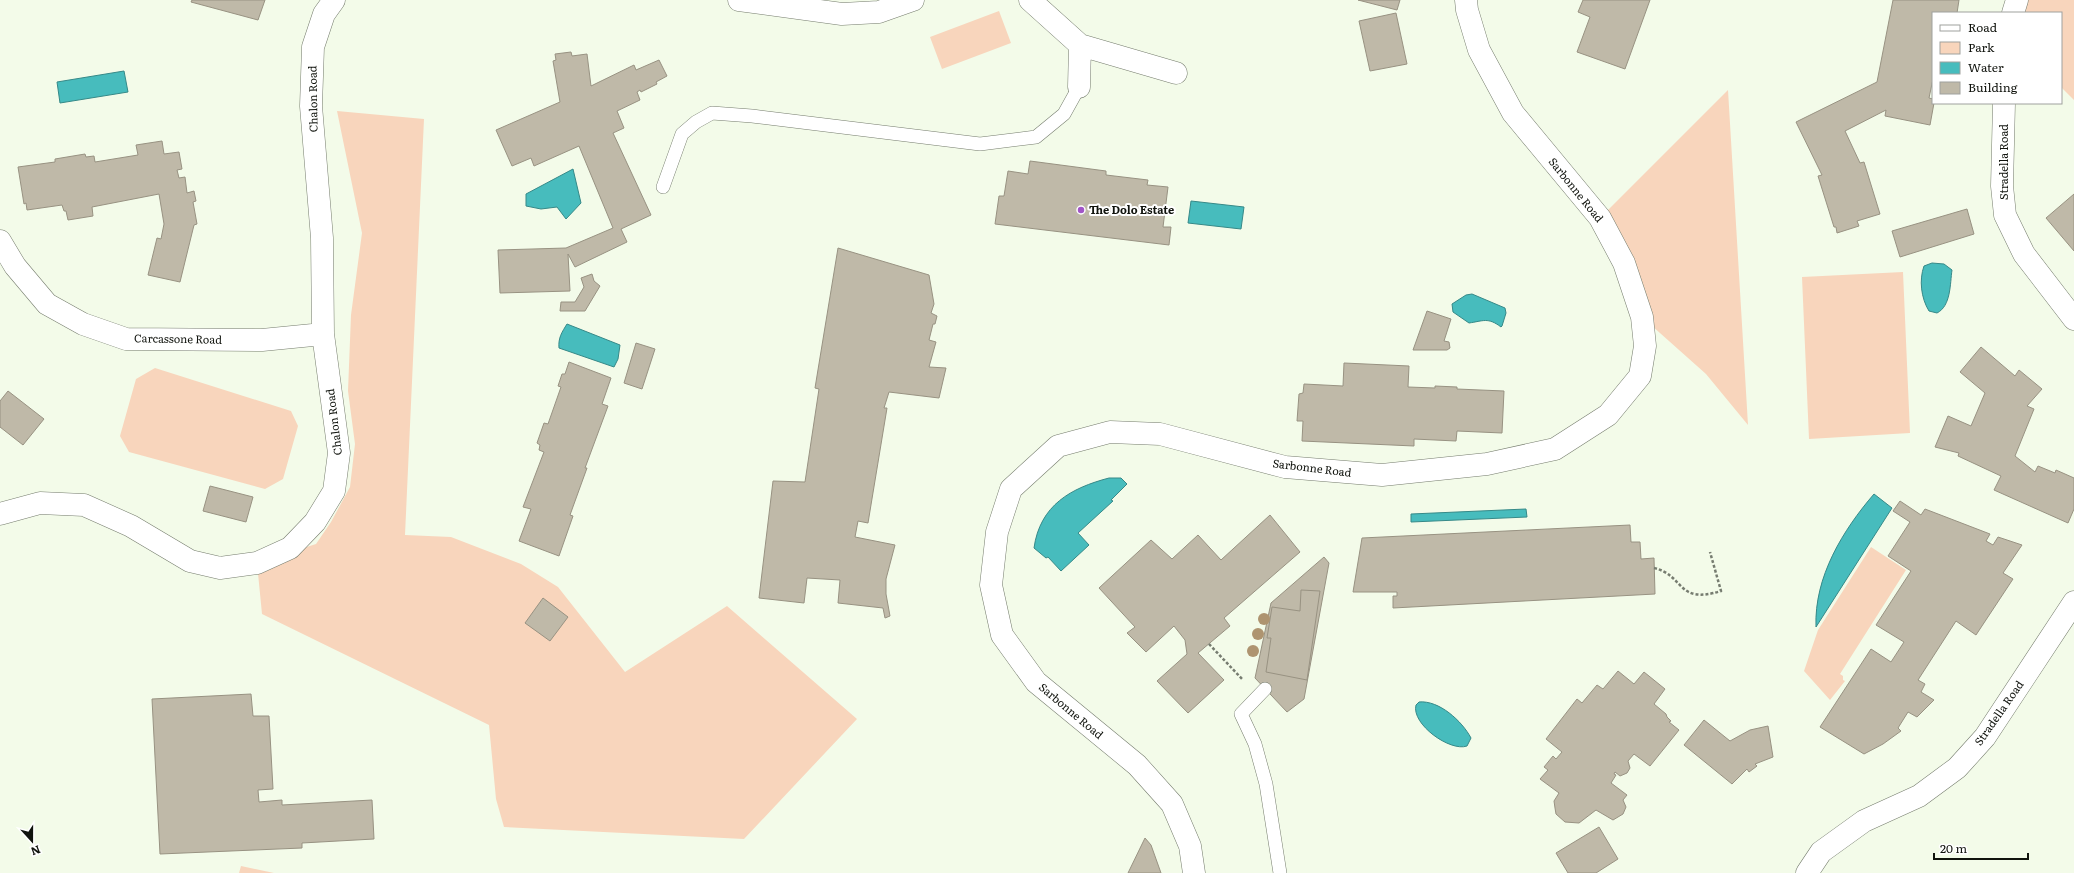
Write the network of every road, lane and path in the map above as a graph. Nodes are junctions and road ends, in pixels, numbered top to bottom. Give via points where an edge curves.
1 (334, 0) edge
2 (739, 0) edge
3 (913, 0) edge
4 (1030, 0) edge
5 (1466, 0) edge
6 (2017, 0) edge
7 (2014, 12) edge
8 (1080, 45) junction
9 (1176, 73) dead end
10 (1079, 87) joint
11 (2004, 104) edge
12 (662, 187) dead end
13 (0, 241) edge
14 (2074, 319) edge
15 (323, 334) junction
16 (0, 514) edge
17 (1710, 552) dead end
18 (1654, 568) dead end
19 (2074, 602) edge
20 (1210, 644) dead end
21 (1262, 693) joint
22 (1194, 873) edge
23 (1280, 873) edge
24 (1807, 873) edge

1 - 15 street, Chalon Road via 324,14 313,47 311,106 322,238
2 - 3 street via 842,14 879,12
4 - 8 street
5 - 22 street, Sarbonne Road via 1478,50 1513,113 1600,218 1624,263 1642,317 1646,346 1640,376 1608,415 1555,449 1487,464 1382,476 1285,467 1160,434 1110,432 1058,446 1011,489 997,532 991,585 1002,635 1036,682 1137,765 1172,804 1190,846
6 - 7 street
8 - 9 street
8 - 10 street
10 - 12 lane via 1064,114 1036,137 980,144 712,113 682,134
11 - 14 street, Stradella Road via 2002,186 2005,215 2024,254
13 - 15 street, Carcassone Road via 15,266 47,304 83,324 126,339 262,340
15 - 16 street, Chalon Road via 339,453 334,491 315,522 290,548 257,563 220,568 190,562 131,526 84,505 40,503
17 - 18 path via 1721,591 1705,596 1684,590 1665,570
19 - 24 street, Stradella Road via 1985,737 1957,768 1918,796 1864,821 1821,852
20 - 21 path
21 - 23 lane via 1241,714 1255,744 1266,784

